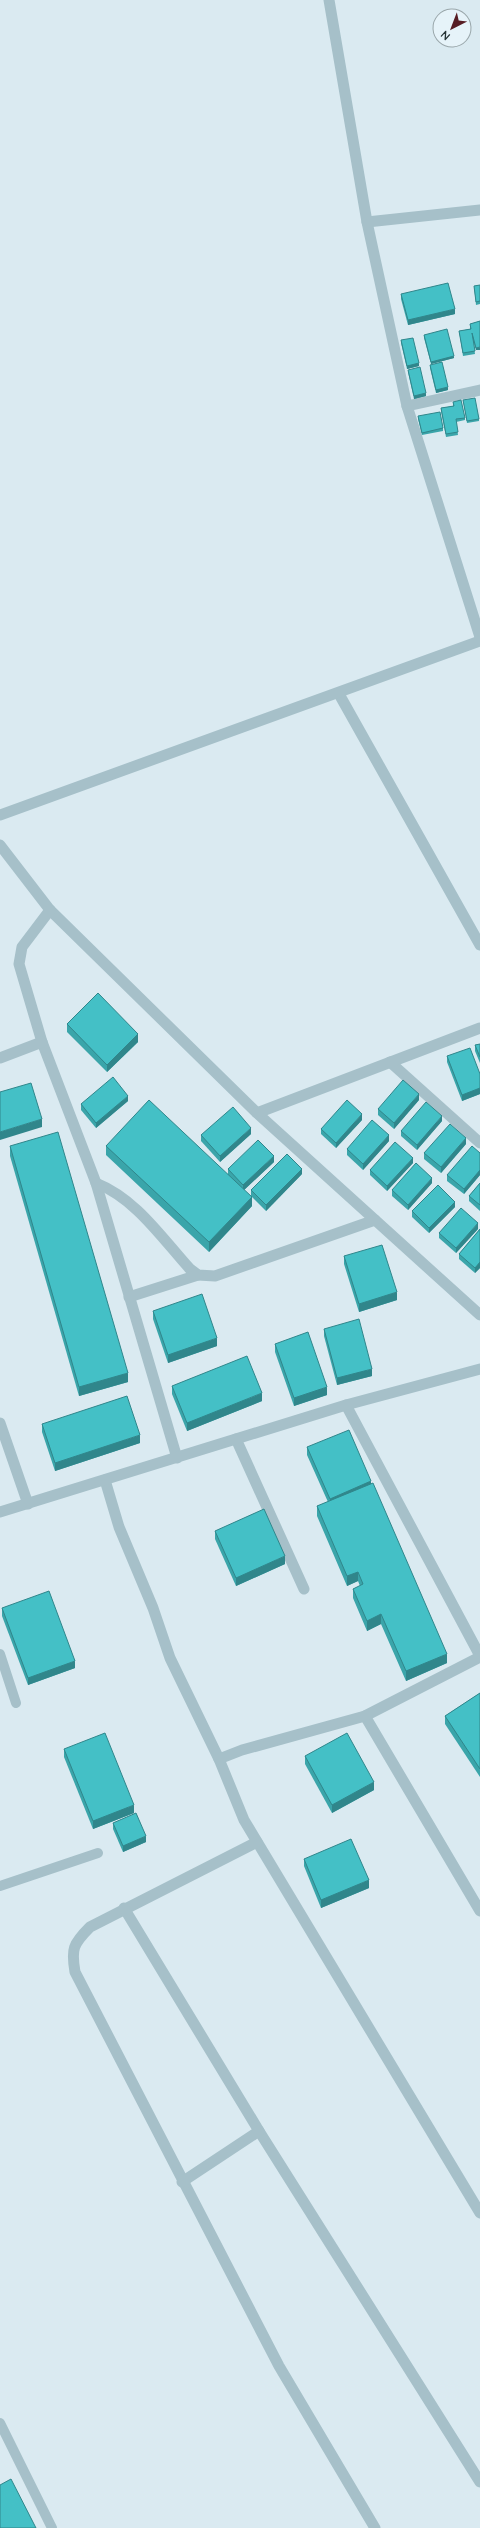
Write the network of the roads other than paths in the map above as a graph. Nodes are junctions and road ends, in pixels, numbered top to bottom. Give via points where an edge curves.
1 (328, 0) edge
2 (480, 210) edge
3 (367, 222) junction
4 (480, 390) edge
5 (407, 406) junction
6 (480, 637) edge
7 (480, 641) edge
8 (339, 694) junction
9 (0, 815) edge
10 (0, 845) edge
11 (50, 910) junction
12 (480, 945) edge
13 (480, 1028) edge
14 (42, 1042) junction
15 (0, 1058) edge
16 (390, 1062) junction
17 (257, 1113) junction
18 (480, 1143) edge
19 (96, 1183) junction
20 (375, 1220) junction
21 (198, 1275) junction
22 (129, 1297) junction
23 (480, 1315) edge
24 (480, 1369) edge
25 (346, 1405) junction
26 (0, 1423) edge
27 (236, 1439) junction
28 (177, 1458) junction
29 (105, 1480) junction
30 (28, 1504) junction
31 (0, 1512) edge
32 (304, 1588) dead end
33 (0, 1654) edge
34 (480, 1656) edge
35 (16, 1703) dead end
36 (365, 1716) junction
37 (219, 1760) junction
38 (257, 1842) junction
39 (98, 1853) dead end
40 (0, 1886) edge
41 (124, 1908) junction
42 (480, 1911) edge
43 (259, 2131) junction
44 (182, 2182) junction
45 (480, 2212) edge
46 (0, 2423) edge
47 (480, 2482) edge
48 (52, 2528) edge
49 (375, 2528) edge

1 - 3 street
2 - 3 street
3 - 5 street
4 - 5 street
5 - 6 street
7 - 8 street
8 - 9 street
8 - 12 street
10 - 11 street
11 - 14 street via 22,947 19,964
11 - 17 street
13 - 16 street
14 - 15 street
14 - 19 street
16 - 17 street
16 - 18 street
17 - 20 street
19 - 21 street via 109,1188 135,1206
19 - 22 street
20 - 21 street via 215,1276
20 - 23 street
21 - 22 street
22 - 28 street
24 - 25 street
25 - 27 street
25 - 34 street
26 - 30 street
27 - 28 street
27 - 32 street
28 - 29 street
29 - 30 street
29 - 37 street via 119,1527 153,1608 170,1658
30 - 31 street
33 - 35 lane
34 - 36 street
36 - 37 street via 242,1750
36 - 42 street
37 - 38 street via 244,1820
38 - 41 street
38 - 45 street
39 - 40 lane
41 - 43 street
41 - 44 street via 90,1927 78,1938 72,1953 75,1972
43 - 44 street
43 - 47 street
44 - 49 street via 279,2366
46 - 48 lane

